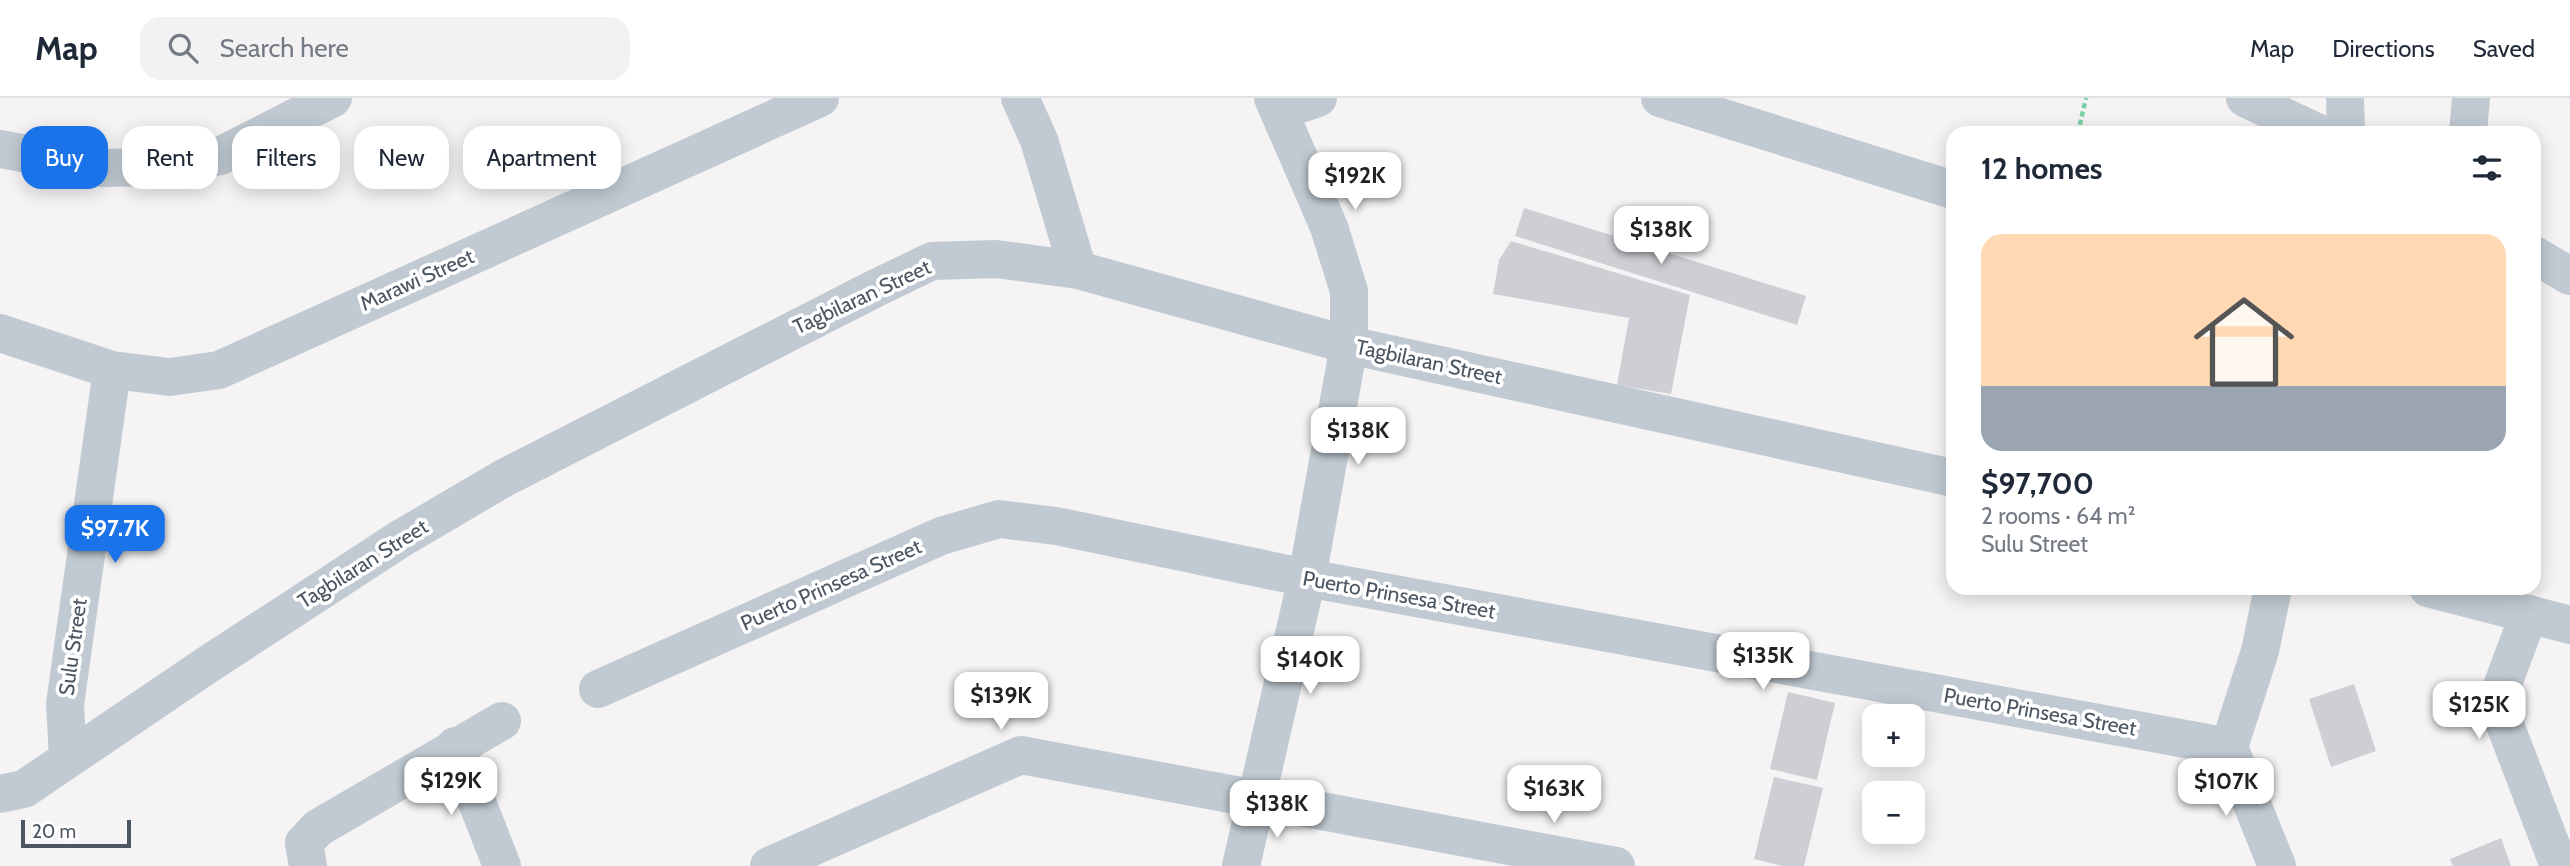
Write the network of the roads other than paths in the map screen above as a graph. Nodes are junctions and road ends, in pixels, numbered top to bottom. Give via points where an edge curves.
1 (334, 98) edge
2 (820, 98) edge
3 (1020, 98) edge
4 (1318, 98) edge
5 (1660, 98) edge
6 (2245, 98) edge
7 (2345, 98) edge
8 (2471, 98) edge
9 (1276, 105) edge
10 (2303, 126) edge
11 (2346, 126) edge
12 (2469, 126) edge
13 (0, 149) edge
14 (1946, 188) edge
15 (2541, 259) edge
16 (1078, 270) junction
17 (2570, 276) edge
18 (0, 333) edge
19 (1349, 345) junction
20 (112, 370) junction
21 (1946, 476) edge
22 (1307, 578) junction
23 (2272, 595) edge
24 (2455, 595) edge
25 (2529, 614) junction
26 (2570, 625) edge
27 (598, 689) dead end
28 (502, 721) dead end
29 (456, 746) junction
30 (2229, 747) junction
31 (68, 758) junction
32 (0, 794) edge
33 (1255, 800) junction
34 (1480, 854) edge
35 (308, 866) edge
36 (502, 866) edge
37 (769, 866) edge
38 (1241, 866) edge
39 (1616, 866) edge
40 (2277, 866) edge
41 (2559, 866) edge

1 - 13 street via 220,156 160,167 103,169
2 - 20 street, Marawi Street via 219,370 170,377
3 - 16 street via 1038,140
4 - 9 street
5 - 14 street
6 - 10 street
7 - 11 street
8 - 12 street
9 - 19 street via 1329,227 1349,291
15 - 17 street
16 - 19 street, Tagbilaran Street
16 - 31 street, Tagbilaran Street via 996,259 932,261 874,289 505,478 412,532
18 - 20 street, Marawi Street
19 - 21 street, Tagbilaran Street
19 - 22 street
20 - 31 street, Sulu Street via 65,704
22 - 27 street, Puerto Prinsesa Street via 1055,526 999,519 941,536
22 - 30 street, Puerto Prinsesa Street
22 - 33 street
23 - 30 street via 2260,651
24 - 25 street
25 - 26 street
25 - 41 street via 2501,689 2499,709
28 - 29 street
29 - 35 street via 318,828 304,843
29 - 36 street
30 - 40 street
31 - 32 street, Tagbilaran Street via 24,789
33 - 34 street
33 - 37 street via 1021,755
33 - 38 street
34 - 39 street

